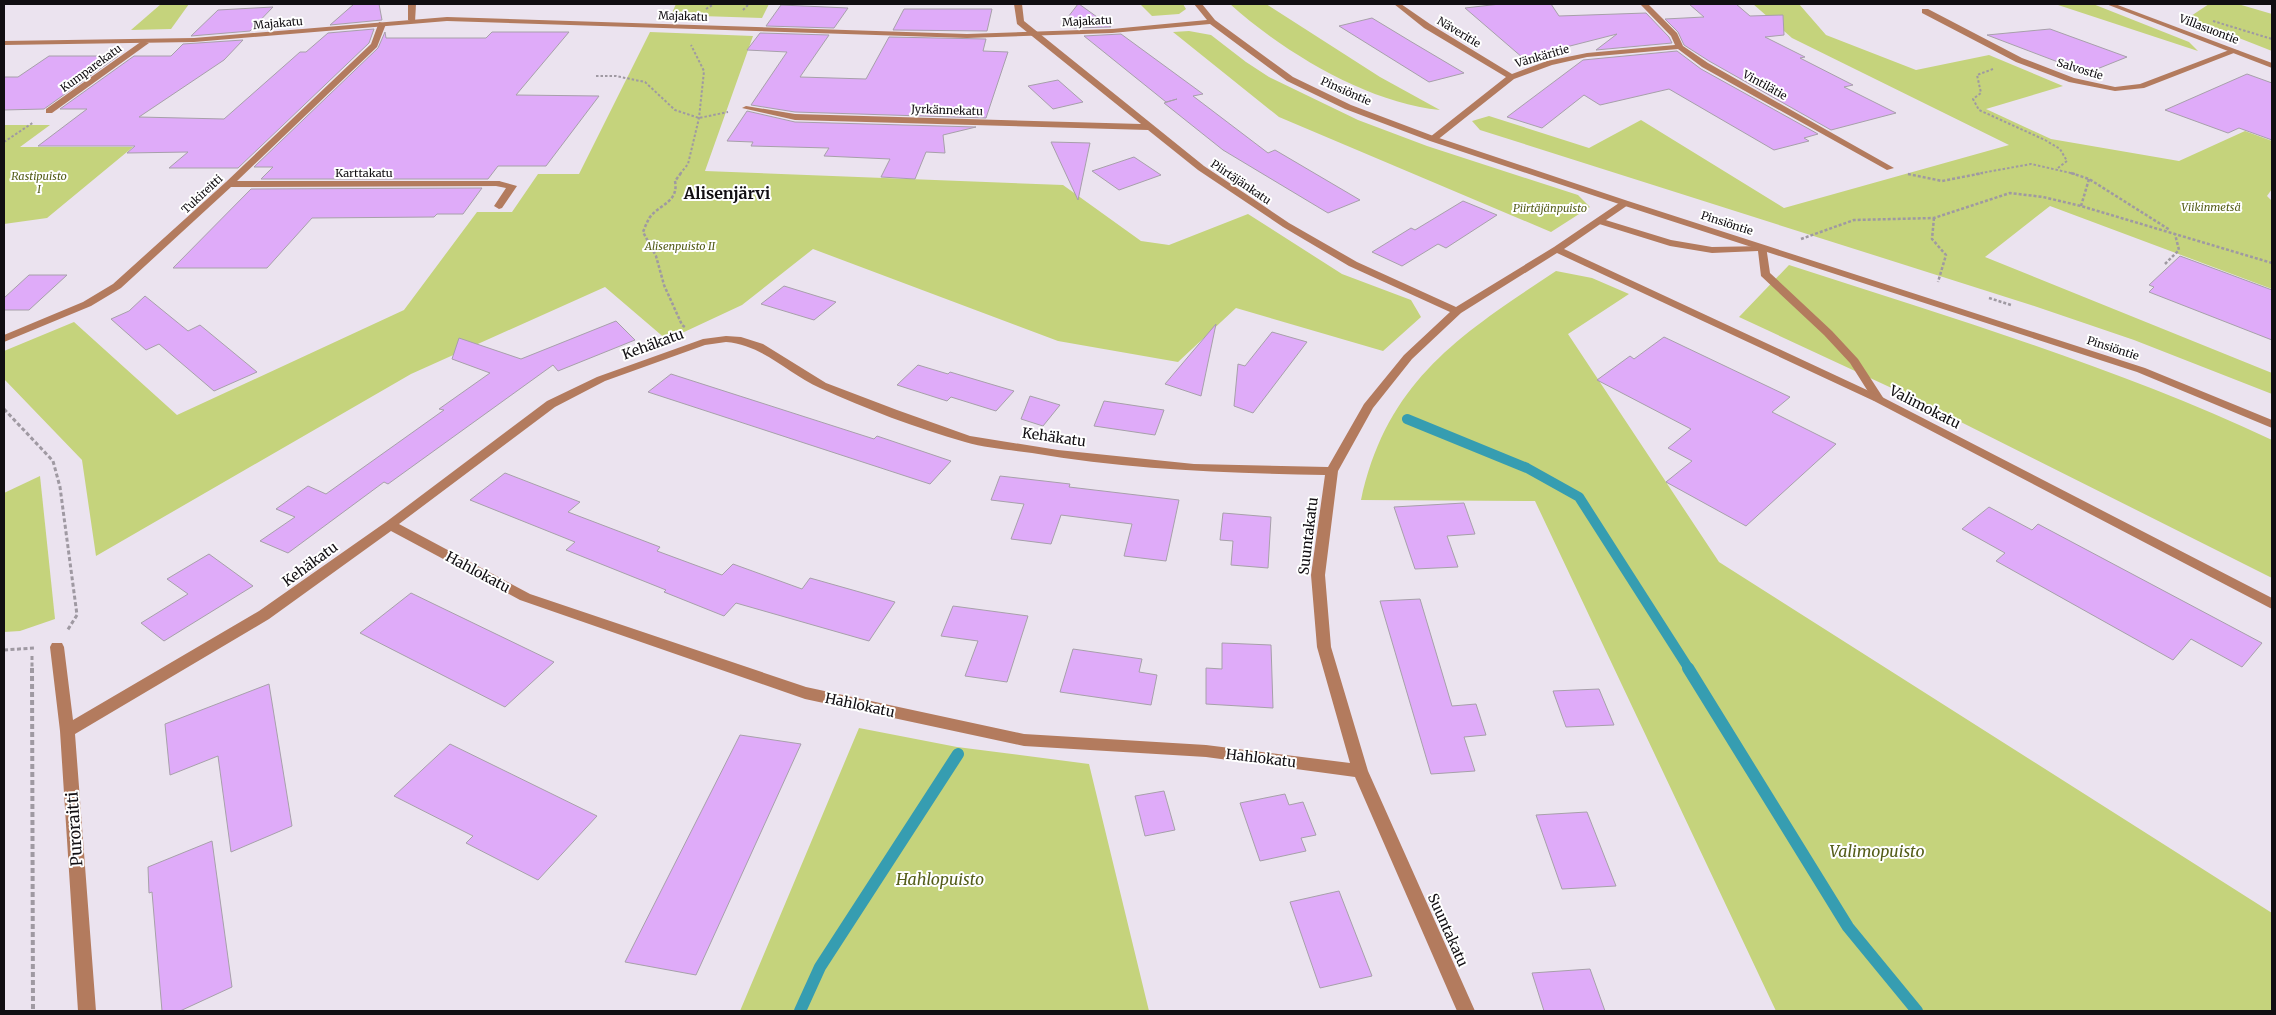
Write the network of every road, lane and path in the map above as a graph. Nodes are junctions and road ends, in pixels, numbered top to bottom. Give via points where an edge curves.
1 (412, 4) edge
2 (1018, 4) edge
3 (1198, 4) edge
4 (1397, 4) edge
5 (1644, 4) edge
6 (2110, 4) edge
7 (1925, 11) dead end
8 (412, 20) junction
9 (1212, 22) junction
10 (382, 24) junction
11 (695, 27) junction
12 (1037, 35) junction
13 (4, 43) edge
14 (145, 43) junction
15 (1680, 47) junction
16 (2235, 51) junction
17 (2019, 60) junction
18 (2272, 66) edge
19 (596, 76) dead end
20 (1511, 77) junction
21 (746, 108) joint
22 (49, 111) joint
23 (698, 118) junction
24 (1148, 127) junction
25 (1433, 139) junction
26 (4, 142) edge
27 (1890, 168) joint
28 (2058, 169) junction
29 (2089, 179) junction
30 (229, 184) junction
31 (1625, 203) junction
32 (499, 206) dead end
33 (2081, 206) junction
34 (1934, 218) junction
35 (1599, 221) junction
36 (2175, 233) junction
37 (1801, 239) dead end
38 (1763, 248) junction
39 (1557, 249) junction
40 (2272, 263) edge
41 (2165, 264) dead end
42 (1938, 282) dead end
43 (1457, 311) junction
44 (4, 339) edge
45 (703, 342) junction
46 (1878, 400) junction
47 (4, 409) edge
48 (2272, 424) edge
49 (1332, 471) junction
50 (390, 525) junction
51 (2272, 604) edge
52 (58, 647) junction
53 (32, 648) junction
54 (4, 650) edge
55 (67, 731) junction
56 (1360, 771) junction
57 (33, 1011) edge
58 (86, 1011) edge
59 (1466, 1011) edge

1 - 8 street
2 - 12 street, Piirtäjänkatu via 1020,22
3 - 9 street, Pinsiöntie
4 - 20 street, Näveritie via 1426,26
5 - 15 street, Vintilätie via 1674,35
6 - 16 street, Villasuontie
7 - 17 street, Salvostie
8 - 10 street, Majakatu
8 - 11 street, Majakatu
9 - 12 street, Majakatu
9 - 25 street, Pinsiöntie via 1290,79 1348,107
10 - 14 street, Majakatu
10 - 30 street, Tukireitti via 374,45
11 - 12 street, Majakatu via 896,35
11 - 23 path via 689,43 704,72
12 - 24 street, Piirtäjänkatu
13 - 14 street, Majakatu
14 - 22 street, Kumparekatu
15 - 20 street, Vänkäritie via 1587,55 1550,63
15 - 27 street, Vintilätie via 1705,65
16 - 17 street, Salvostie via 2141,86 2115,90 2072,80
16 - 18 street, Villasuontie
17 - 28 path via 1977,75 1981,93 1973,99 1979,110 2060,149 2067,161
19 - 23 path via 644,82 675,110
20 - 25 street, Vänkäritie
21 - 23 path
21 - 24 street, Jyrkännekatu via 795,117
22 - 26 path
23 - 45 path via 688,164 675,181 675,197 649,218 643,232 656,256 664,285 682,324
24 - 43 street, Piirtäjänkatu via 1201,168 1286,225 1353,264
25 - 31 street, Pinsiöntie
27 - 28 path via 1942,181 2031,164
28 - 29 path
29 - 33 path
29 - 36 path
30 - 32 street, Karttakatu via 512,186
30 - 44 street, Tukireitti via 117,286 78,308
31 - 35 street, Suuntakatu
31 - 38 street, Pinsiöntie
33 - 34 path via 2010,193
33 - 36 path
34 - 37 path via 1854,220
34 - 42 path via 1932,239 1946,255
35 - 38 street via 1678,245 1712,250
35 - 39 street, Suuntakatu
36 - 40 path
36 - 41 path via 2180,250
38 - 46 street via 1765,274 1854,361
38 - 48 street, Pinsiöntie via 2141,370
39 - 43 street, Suuntakatu
39 - 46 street, Valimokatu
43 - 49 street, Suuntakatu via 1408,357 1368,407
45 - 49 street, Kehäkatu via 741,340 759,346 822,385 968,439 1058,454 1194,468
45 - 50 street, Kehäkatu via 601,379 551,404
46 - 51 street, Valimokatu
47 - 52 path via 53,461 60,487 77,615
49 - 56 street, Suuntakatu via 1318,575 1324,647
50 - 55 street, Kehäkatu via 264,615
50 - 56 street, Hahlokatu via 525,597 804,693 1024,740 1206,751
52 - 53 path
52 - 55 street, Puroraitti
53 - 54 path
53 - 57 path
55 - 58 street, Puroraitti
56 - 59 street, Suuntakatu

